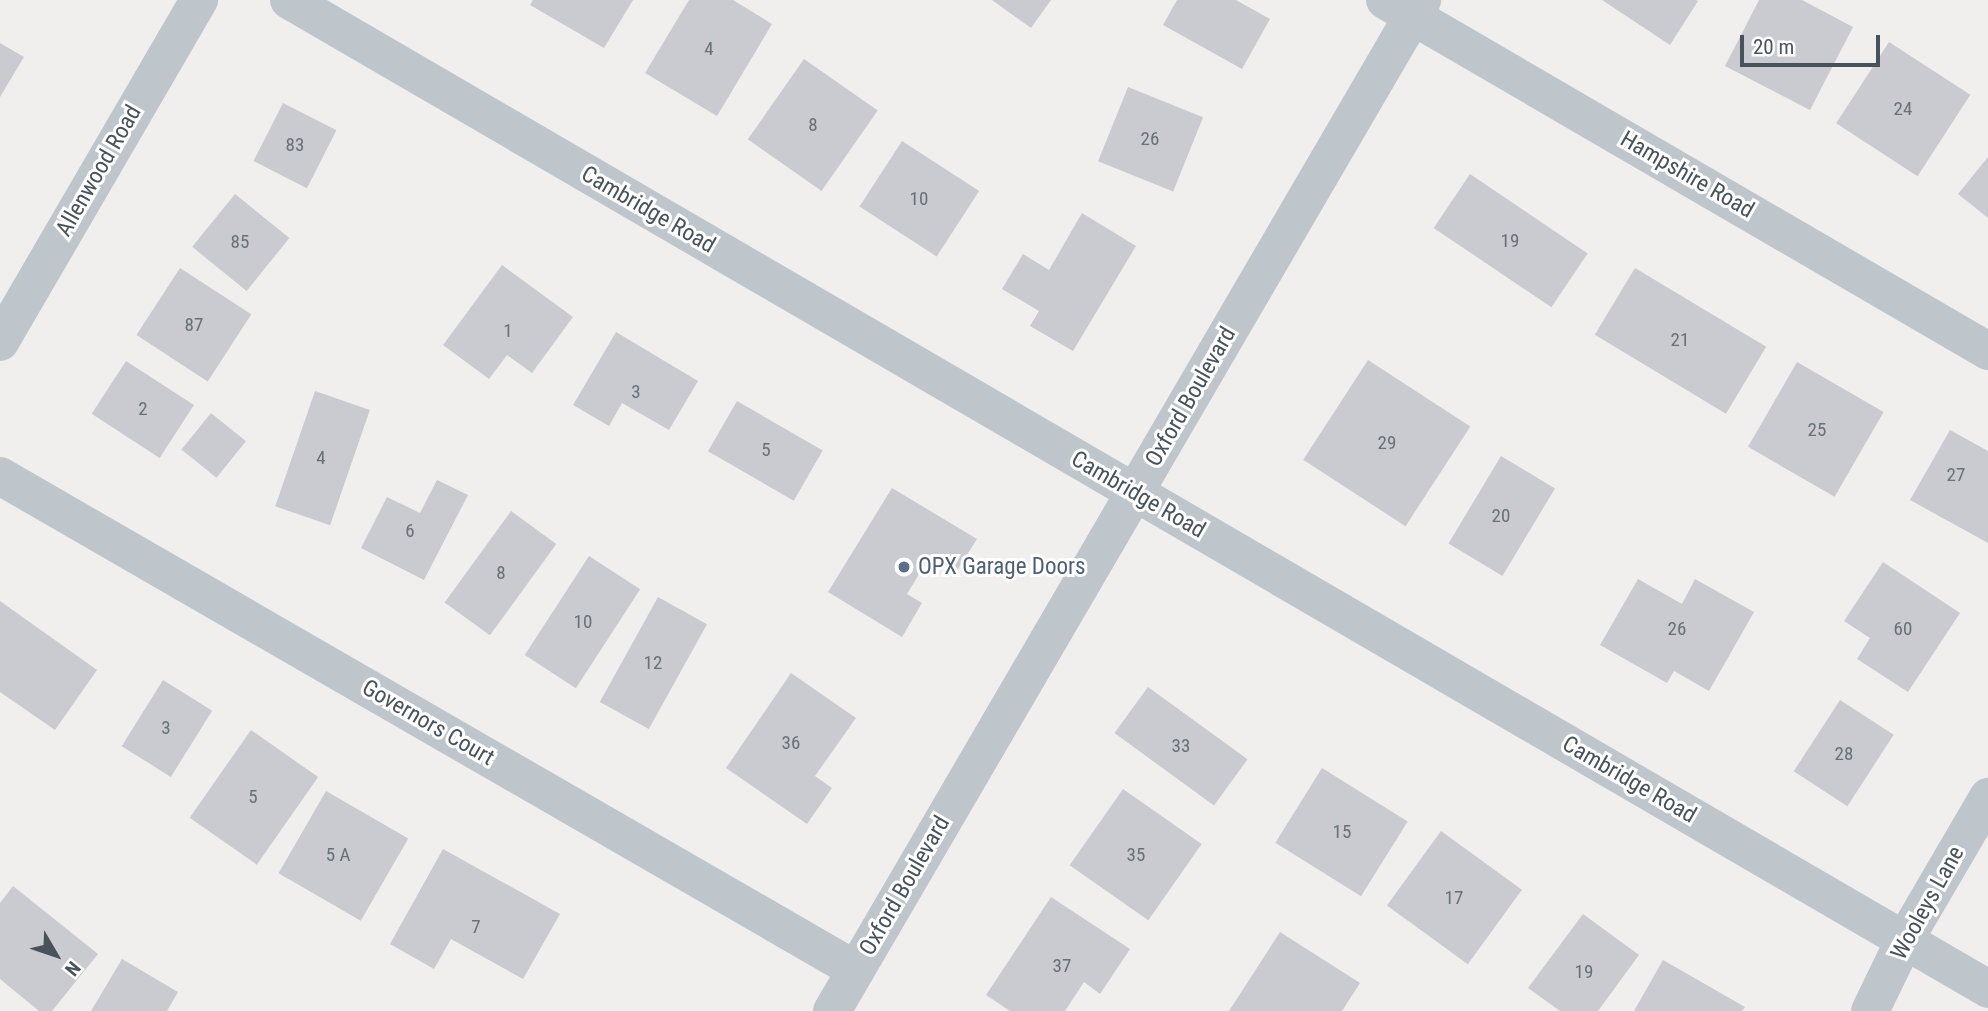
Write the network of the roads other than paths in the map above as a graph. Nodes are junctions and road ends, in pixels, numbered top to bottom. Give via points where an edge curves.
1 (199, 0) edge
2 (289, 0) edge
3 (1407, 5) edge
4 (0, 342) edge
5 (1988, 351) edge
6 (0, 476) edge
7 (1135, 493) junction
8 (1988, 797) edge
9 (1904, 941) junction
10 (856, 970) junction
11 (1988, 989) edge
12 (832, 1011) edge
13 (1870, 1011) edge

1 - 4 street, Allenwood Road
2 - 7 street, Cambridge Road
3 - 5 street, Hampshire Road
3 - 7 street, Oxford Boulevard
6 - 10 street, Governors Court
7 - 9 street, Cambridge Road
7 - 10 street, Oxford Boulevard
8 - 9 street, Wooleys Lane
9 - 11 street, Cambridge Road
9 - 13 street, Wooleys Lane
10 - 12 street, Oxford Boulevard

